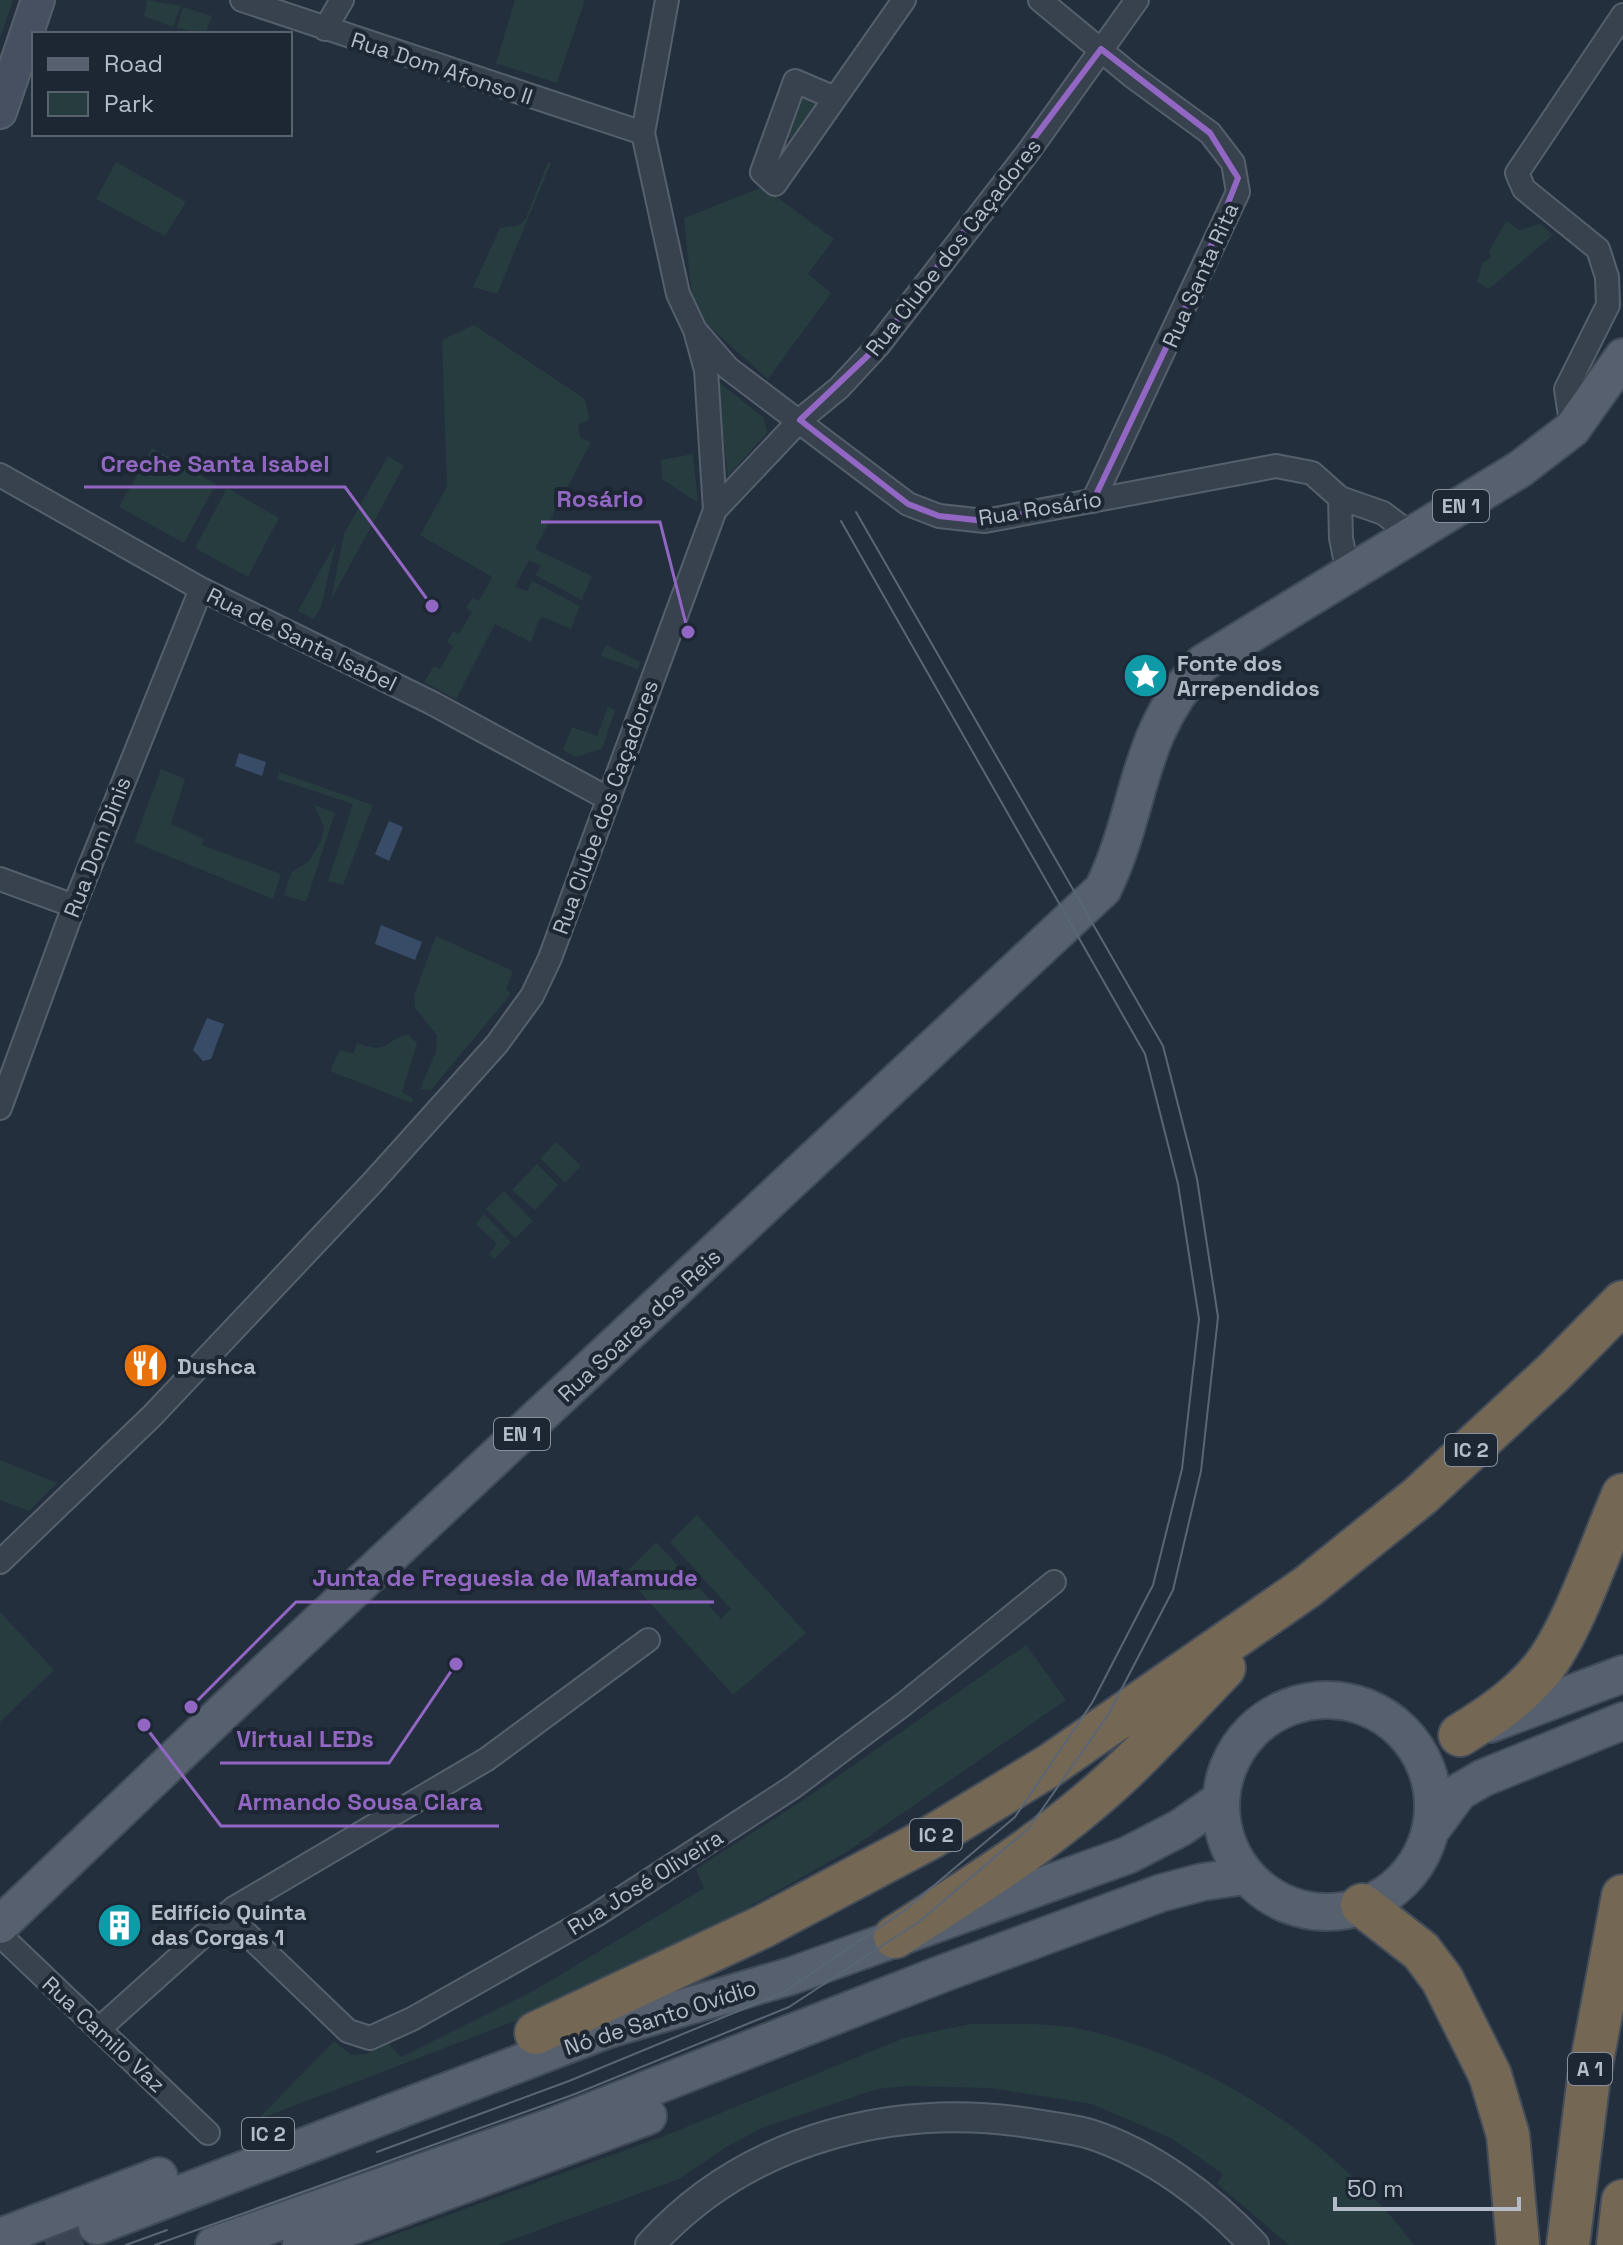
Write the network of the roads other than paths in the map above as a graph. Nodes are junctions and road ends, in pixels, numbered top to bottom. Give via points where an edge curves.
1 (38, 0) edge
2 (242, 0) edge
3 (342, 0) edge
4 (667, 0) edge
5 (904, 0) edge
6 (1040, 0) edge
7 (1137, 0) edge
8 (1623, 15) edge
9 (325, 29) junction
10 (1101, 49) junction
11 (835, 98) dead end
12 (0, 112) edge
13 (643, 133) junction
14 (695, 330) junction
15 (1623, 357) edge
16 (800, 420) junction
17 (1572, 429) junction
18 (0, 475) edge
19 (1340, 498) junction
20 (1093, 501) junction
21 (715, 510) junction
22 (1412, 535) junction
23 (1348, 573) junction
24 (201, 589) junction
25 (607, 798) junction
26 (0, 879) edge
27 (74, 906) junction
28 (0, 1108) edge
29 (1623, 1302) edge
30 (1623, 1495) edge
31 (0, 1562) edge
32 (1054, 1582) dead end
33 (1307, 1587) junction
34 (648, 1640) dead end
35 (1623, 1674) edge
36 (1623, 1721) edge
37 (1400, 1728) junction
38 (1460, 1735) junction
39 (1219, 1801) junction
40 (1434, 1826) junction
41 (1245, 1876) junction
42 (1623, 1896) edge
43 (1362, 1905) junction
44 (226, 1914) junction
45 (0, 1925) edge
46 (0, 1935) edge
47 (895, 1937) junction
48 (944, 1973) junction
49 (791, 1976) junction
50 (99, 2029) junction
51 (536, 2033) junction
52 (208, 2133) dead end
53 (1623, 2201) edge
54 (97, 2226) tunnel mouth
55 (0, 2237) edge
56 (1242, 2241) edge
57 (214, 2245) edge
58 (301, 2245) edge
59 (650, 2245) edge
60 (1518, 2245) edge
61 (1568, 2245) edge
62 (1618, 2245) edge

1 - 12 main road
2 - 9 street, Rua Dom Afonso II
3 - 9 street
4 - 13 street, Rua Rosário
5 - 11 street
6 - 10 street
7 - 10 street, Rua Clube dos Caçadores
8 - 17 street via 1517,173 1524,189 1598,249 1607,277 1608,305 1566,389
9 - 13 street, Rua Dom Afonso II
10 - 16 street, Rua Clube dos Caçadores via 878,346
10 - 20 street, Rua Santa Rita via 1210,133 1225,148 1238,178 1231,206
13 - 14 street, Rua Rosário via 678,294
14 - 16 street, Rua Rosário via 728,368
14 - 21 street, Rua Rosário via 706,370
15 - 17 main road, EN 1
16 - 20 street, Rua Rosário via 908,504 939,516 985,521
16 - 21 street, Rua Clube dos Caçadores
17 - 22 main road, EN 1 via 1520,469
18 - 24 street, Rua de Santa Isabel
19 - 20 street, Rua Rosário via 1312,473 1276,466
19 - 22 street, Rua Rosário via 1383,513
19 - 23 street
21 - 25 street, Rua Clube dos Caçadores
22 - 23 main road, EN 1
23 - 45 main road, Rua Soares dos Reis / EN 1 via 1203,663 1180,687 1145,757 1118,858 1103,889
24 - 25 street, Rua de Santa Isabel via 432,703
24 - 27 street, Rua Dom Dinis
25 - 31 street, Rua Clube dos Caçadores via 550,958 532,996 497,1044 152,1416
26 - 27 street
27 - 28 street, Rua Dom Dinis
29 - 33 highway, IC 2 via 1481,1441
30 - 38 highway via 1545,1666 1494,1714
32 - 44 street, Rua José Oliveira via 793,1787 596,1915 370,2038 348,2031
33 - 47 highway, IC 2 via 1092,1799 1003,1867
33 - 51 highway, IC 2 via 1052,1764 930,1838 764,1926
34 - 44 street via 487,1759
35 - 38 main road
36 - 40 main road via 1483,1778 1459,1792
37 - 38 main road via 1430,1737
37 - 39 main road via 1347,1702 1311,1703 1282,1712 1242,1743 1229,1764
37 - 40 main road via 1429,1774
39 - 41 main road via 1224,1832
39 - 47 main road, Nó de Santo Ovídio via 1128,1855
40 - 43 main road via 1411,1870
41 - 43 main road via 1268,1894 1304,1909 1337,1911
41 - 48 main road via 1186,1885
42 - 61 highway, A 1 via 1589,2077
43 - 60 highway via 1421,1951 1442,1979 1490,2075 1508,2135
44 - 50 street
46 - 50 street, Rua Camilo Vaz
47 - 49 main road, Nó de Santo Ovídio / IC 2
48 - 57 main road via 553,2126
48 - 58 main road via 850,2033 572,2146
49 - 51 main road, IC 2 via 665,1992
49 - 54 main road, Nó de Santo Ovídio / IC 2 via 606,2030
50 - 52 street, Rua Camilo Vaz
51 - 55 main road, IC 2
53 - 62 highway
56 - 59 street via 1168,2171 1090,2134 995,2117 848,2127 776,2153 717,2184

